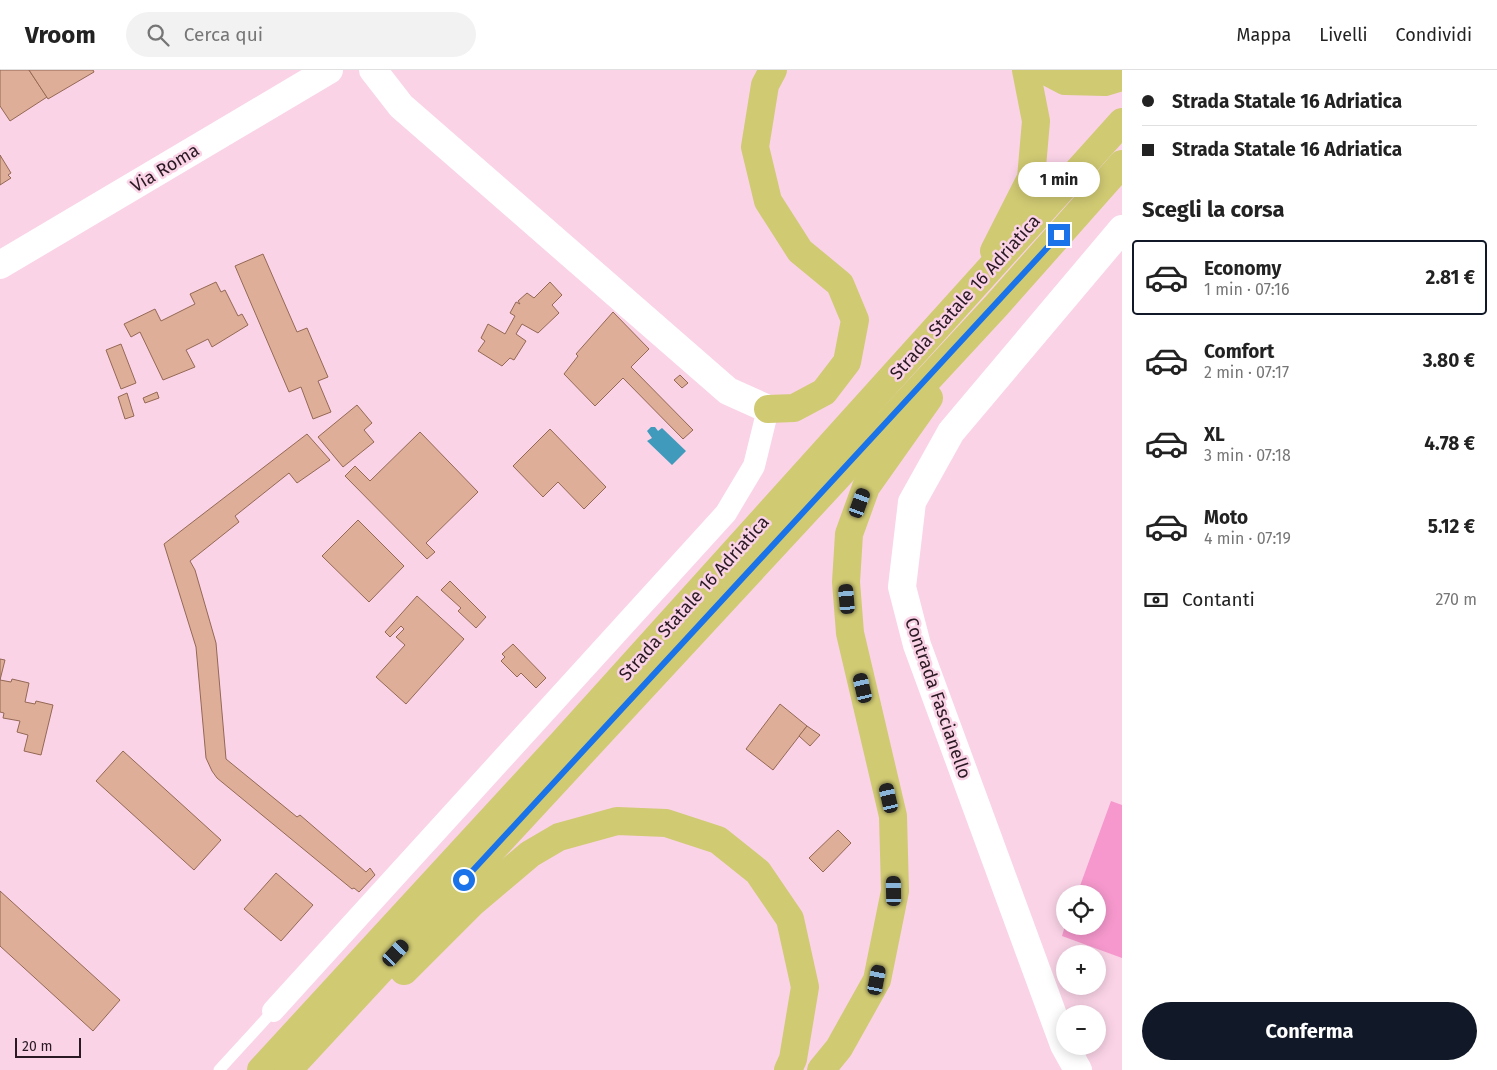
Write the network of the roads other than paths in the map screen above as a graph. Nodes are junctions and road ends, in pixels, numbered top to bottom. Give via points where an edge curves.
1 (329, 70) edge
2 (373, 70) edge
3 (773, 70) edge
4 (1026, 70) edge
5 (1044, 70) edge
6 (1122, 77) edge
7 (1122, 122) edge
8 (1122, 164) edge
9 (1122, 229) edge
10 (0, 266) edge
11 (977, 284) junction
12 (996, 306) junction
13 (768, 409) junction
14 (273, 1011) joint
15 (1064, 1057) edge
16 (840, 1059) edge
17 (219, 1070) edge
18 (261, 1070) edge
19 (288, 1070) edge
20 (303, 1070) edge
21 (788, 1070) edge
22 (821, 1070) edge
23 (1078, 1070) edge

1 - 10 street, Via Roma
2 - 13 street via 401,106 721,385
3 - 13 highway via 765,85 755,148 768,201 800,251 840,284 855,320 847,362 824,392 794,408
4 - 11 highway via 1036,121 1031,178
5 - 6 highway via 1065,81 1105,82
7 - 11 highway, Strada Statale 16 Adriatica
8 - 12 highway, Strada Statale 16 Adriatica
9 - 15 street, Contrada Fascianello via 951,432 912,502 902,587 916,645
11 - 18 highway, Strada Statale 16 Adriatica
12 - 16 highway via 866,487 849,534 846,582 850,633 893,816 894,891 877,980
12 - 19 highway, Strada Statale 16 Adriatica
13 - 14 street via 754,466 726,513
14 - 17 lane
15 - 23 street, Contrada Fascianello
16 - 22 highway
20 - 21 highway via 472,904 530,854 559,838 617,821 666,823 718,840 758,872 790,919 805,987 793,1059

